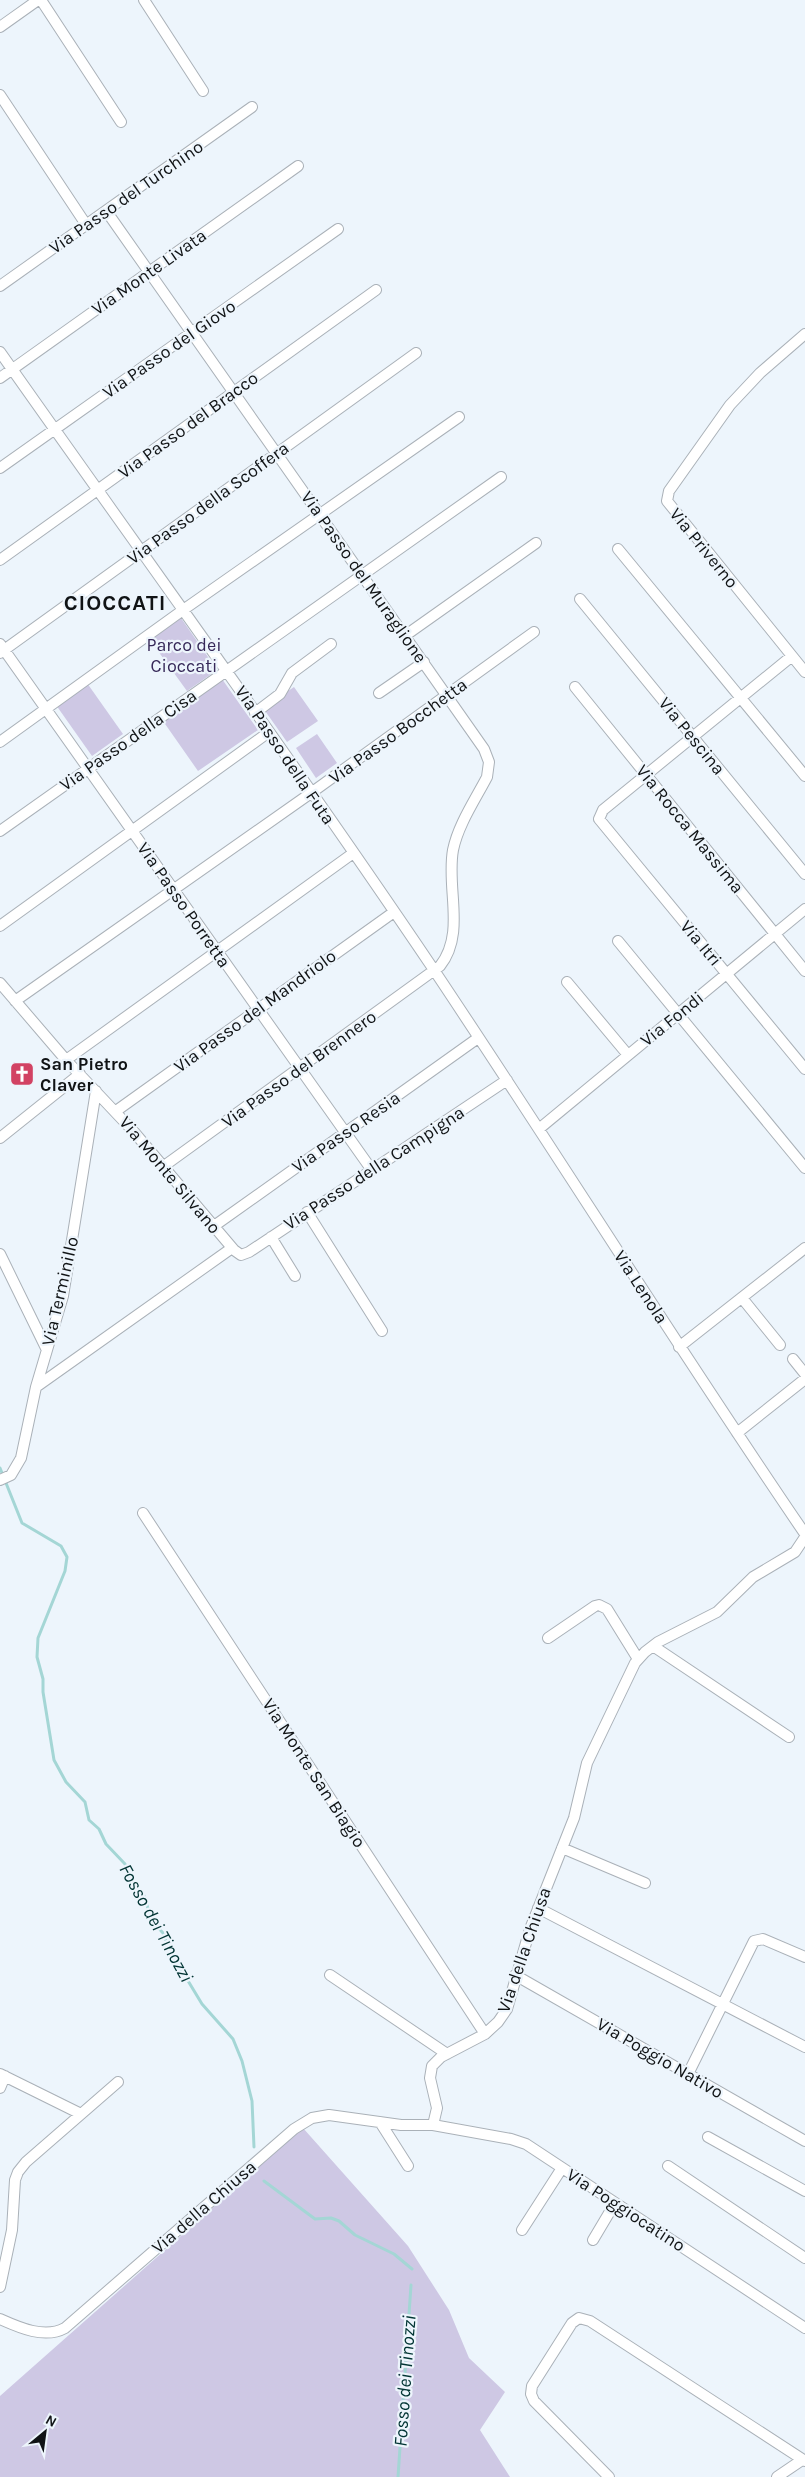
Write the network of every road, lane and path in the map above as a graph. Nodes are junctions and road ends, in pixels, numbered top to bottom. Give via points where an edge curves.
1 (39, 0) edge
2 (144, 0) edge
3 (0, 27) edge
4 (203, 91) dead end
5 (0, 95) edge
6 (252, 107) dead end
7 (120, 122) dead end
8 (298, 166) dead end
9 (107, 212) junction
10 (87, 226) junction
11 (338, 229) dead end
12 (150, 273) junction
13 (0, 286) edge
14 (376, 290) dead end
15 (193, 332) junction
16 (805, 334) edge
17 (0, 352) edge
18 (416, 354) dead end
19 (12, 370) junction
20 (0, 378) edge
21 (235, 392) junction
22 (459, 417) dead end
23 (54, 429) junction
24 (277, 453) junction
25 (0, 468) edge
26 (501, 477) dead end
27 (98, 490) junction
28 (320, 515) junction
29 (536, 543) dead end
30 (618, 549) dead end
31 (141, 551) junction
32 (0, 560) edge
33 (364, 576) junction
34 (580, 599) dead end
35 (183, 610) junction
36 (534, 632) dead end
37 (406, 635) junction
38 (331, 644) dead end
39 (1, 649) edge
40 (792, 656) junction
41 (424, 662) junction
42 (227, 670) junction
43 (805, 672) edge
44 (575, 687) dead end
45 (379, 693) dead end
46 (447, 695) junction
47 (741, 698) junction
48 (46, 709) junction
49 (256, 713) junction
50 (269, 732) junction
51 (693, 737) junction
52 (0, 742) edge
53 (88, 768) junction
54 (646, 775) junction
55 (805, 776) edge
56 (311, 793) junction
57 (0, 831) edge
58 (132, 831) junction
59 (352, 854) junction
60 (805, 874) edge
61 (173, 889) junction
62 (805, 909) edge
63 (394, 912) junction
64 (0, 926) edge
65 (775, 934) junction
66 (618, 941) dead end
67 (217, 952) junction
68 (434, 971) junction
69 (805, 971) edge
70 (726, 974) junction
71 (567, 982) dead end
72 (0, 983) edge
73 (15, 1001) junction
74 (258, 1009) junction
75 (678, 1014) junction
76 (478, 1038) junction
77 (628, 1055) junction
78 (66, 1060) junction
79 (300, 1068) junction
80 (805, 1069) edge
81 (80, 1074) junction
82 (507, 1080) junction
83 (96, 1091) junction
84 (116, 1111) junction
85 (540, 1128) junction
86 (344, 1132) junction
87 (0, 1138) edge
88 (164, 1166) junction
89 (369, 1166) dead end
90 (805, 1168) edge
91 (307, 1212) junction
92 (214, 1226) junction
93 (271, 1236) junction
94 (805, 1248) edge
95 (236, 1251) junction
96 (0, 1254) edge
97 (295, 1276) dead end
98 (742, 1298) junction
99 (382, 1331) dead end
100 (780, 1345) dead end
101 (679, 1347) junction
102 (47, 1350) junction
103 (793, 1358) dead end
104 (805, 1374) edge
105 (805, 1379) edge
106 (36, 1387) junction
107 (737, 1433) junction
108 (3, 1479) edge
109 (143, 1513) dead end
110 (805, 1536) edge
111 (548, 1638) dead end
112 (653, 1646) junction
113 (638, 1659) junction
114 (789, 1737) dead end
115 (562, 1848) junction
116 (645, 1883) dead end
117 (538, 1908) junction
118 (805, 1957) edge
119 (330, 1975) dead end
120 (515, 1975) junction
121 (722, 2004) junction
122 (485, 2034) junction
123 (805, 2047) edge
124 (447, 2054) junction
125 (688, 2074) junction
126 (3, 2075) edge
127 (118, 2082) dead end
128 (0, 2088) edge
129 (81, 2114) junction
130 (380, 2122) junction
131 (433, 2125) junction
132 (708, 2137) dead end
133 (805, 2140) edge
134 (408, 2166) dead end
135 (668, 2166) dead end
136 (562, 2168) junction
137 (805, 2191) edge
138 (615, 2203) junction
139 (522, 2230) dead end
140 (0, 2236) edge
141 (593, 2240) dead end
142 (9, 2245) junction
143 (805, 2258) edge
144 (0, 2287) edge
145 (0, 2319) edge
146 (805, 2328) edge
147 (804, 2460) edge
148 (609, 2477) edge
149 (777, 2477) edge

1 - 3 street
1 - 7 street
2 - 4 street
5 - 10 street
6 - 9 street, Via Passo del Turchino
8 - 12 street, Via Monte Livata
9 - 10 street, Via Passo del Turchino
9 - 12 street, Via Passo del Muraglione
10 - 13 street, Via Passo del Turchino
11 - 15 street, Via Passo del Giovo
12 - 15 street, Via Passo del Muraglione
12 - 19 street, Via Monte Livata
14 - 21 street, Via Passo del Bracco
15 - 21 street, Via Passo del Muraglione
15 - 23 street, Via Passo del Giovo
16 - 40 street, Via Priverno via 760,373 730,405 702,441 667,498 671,508
17 - 19 street, Via Passo della Futa
18 - 24 street, Via Passo della Scoffera
19 - 20 street, Via Monte Livata
19 - 23 street, Via Passo della Futa
21 - 24 street, Via Passo del Muraglione
21 - 27 street, Via Passo del Bracco
22 - 28 street
23 - 25 street, Via Passo del Giovo
23 - 27 street, Via Passo della Futa
24 - 28 street, Via Passo del Muraglione
24 - 31 street, Via Passo della Scoffera
26 - 33 street, Via Passo della Cisa
27 - 31 street, Via Passo della Futa
27 - 32 street, Via Passo del Bracco
28 - 33 street, Via Passo del Muraglione
28 - 35 street
29 - 37 street
30 - 47 street
31 - 35 street, Via Passo della Futa
31 - 39 street, Via Passo della Scoffera
33 - 37 street, Via Passo del Muraglione
33 - 42 street, Via Passo della Cisa
34 - 51 street, Via Pescina
35 - 42 street, Via Passo della Futa
35 - 48 street
36 - 46 street, Via Passo Bocchetta
37 - 41 street, Via Passo del Muraglione
38 - 49 street via 292,672 282,692
39 - 48 street, Via Passo Porretta
40 - 43 street, Via Priverno
40 - 47 street
41 - 45 street
41 - 46 street, Via Passo del Muraglione
42 - 49 street, Via Passo della Futa
42 - 53 street, Via Passo della Cisa
44 - 54 street, Via Rocca Massima
46 - 56 street, Via Passo Bocchetta
46 - 68 street, Via Passo del Muraglione via 484,749 489,766 454,845 453,938 448,955
47 - 51 street
47 - 55 street
48 - 52 street
48 - 53 street, Via Passo Porretta
49 - 50 street, Via Passo della Futa
50 - 56 street, Via Passo della Futa
50 - 58 street
51 - 54 street
51 - 60 street, Via Pescina
53 - 57 street, Via Passo della Cisa
53 - 58 street, Via Passo Porretta
54 - 65 street, Via Rocca Massima
54 - 70 street, Via Itri via 604,810 600,816 602,824
56 - 59 street, Via Passo della Futa
56 - 61 street, Via Passo Bocchetta
58 - 61 street, Via Passo Porretta
58 - 64 street
59 - 63 street, Via Passo della Futa
59 - 67 street
61 - 67 street, Via Passo Porretta
61 - 73 street, Via Passo Bocchetta
62 - 65 street, Via Fondi
63 - 68 street, Via Passo della Futa
63 - 74 street, Via Passo del Mandriolo
65 - 69 street, Via Rocca Massima
65 - 70 street, Via Fondi
66 - 75 street
67 - 74 street, Via Passo Porretta
67 - 78 street
68 - 76 street, Via Passo della Futa
68 - 79 street, Via Passo del Brennero
70 - 75 street, Via Fondi
70 - 80 street, Via Itri
71 - 77 street
72 - 73 street, Via Monte Silvano
73 - 78 street, Via Monte Silvano
74 - 79 street, Via Passo Porretta
74 - 84 street, Via Passo del Mandriolo
75 - 77 street, Via Fondi
75 - 90 street
76 - 82 street, Via Lenola
76 - 86 street, Via Passo Resia
77 - 85 street, Via Fondi
78 - 81 street, Via Monte Silvano
79 - 86 street, Via Passo Porretta
79 - 88 street, Via Passo del Brennero
81 - 83 street, Via Monte Silvano
81 - 87 street
82 - 85 street, Via Lenola
82 - 91 street, Via Passo della Campigna
83 - 84 street, Via Monte Silvano
83 - 102 street, Via Terminillo via 66,1283
84 - 88 street, Via Monte Silvano
85 - 101 street, Via Lenola
86 - 89 street, Via Passo Porretta
86 - 92 street, Via Passo Resia
88 - 92 street, Via Monte Silvano
91 - 93 street, Via Passo della Campigna
91 - 99 street
92 - 95 street, Via Monte Silvano
93 - 95 street, Via Passo della Campigna via 247,1253
93 - 97 street
94 - 98 street
95 - 106 street, Via Passo della Campigna
96 - 102 street
98 - 100 street
98 - 101 street
101 - 107 street, Via Lenola
102 - 106 street, Via Terminillo
103 - 104 street
105 - 107 street
106 - 108 street, Via Terminillo via 21,1458
107 - 110 street, Via Lenola
109 - 122 street, Via Monte San Biagio
110 - 112 street, Via della Chiusa via 795,1552 749,1581 713,1615
111 - 113 street via 595,1606 602,1606
112 - 113 street, Via della Chiusa
112 - 114 street
113 - 115 street, Via della Chiusa via 587,1763 574,1818
115 - 116 street
115 - 117 street, Via della Chiusa
117 - 120 street, Via della Chiusa
117 - 121 street
118 - 121 street via 766,1940 756,1939
119 - 124 street
120 - 122 street, Via della Chiusa via 507,2009
120 - 125 street, Via Poggio Nativo
121 - 123 street
121 - 125 street
122 - 124 street, Via della Chiusa
124 - 131 street, Via della Chiusa via 436,2060 431,2072 437,2108
125 - 133 street, Via Poggio Nativo
126 - 128 street
126 - 129 street
127 - 129 street
129 - 142 street via 18,2172 14,2183
130 - 131 street, Via della Chiusa
130 - 134 street
130 - 145 street, Via della Chiusa via 330,2115 300,2124 69,2325 56,2332 32,2330
131 - 136 street, Via Poggiocatino via 522,2142
132 - 137 street
135 - 143 street
136 - 138 street, Via Poggiocatino
136 - 139 street
138 - 141 street
138 - 146 street, Via Poggiocatino
140 - 142 street
142 - 144 street
147 - 148 street via 590,2321 579,2318 572,2323 532,2386 531,2394 534,2401
147 - 149 street

